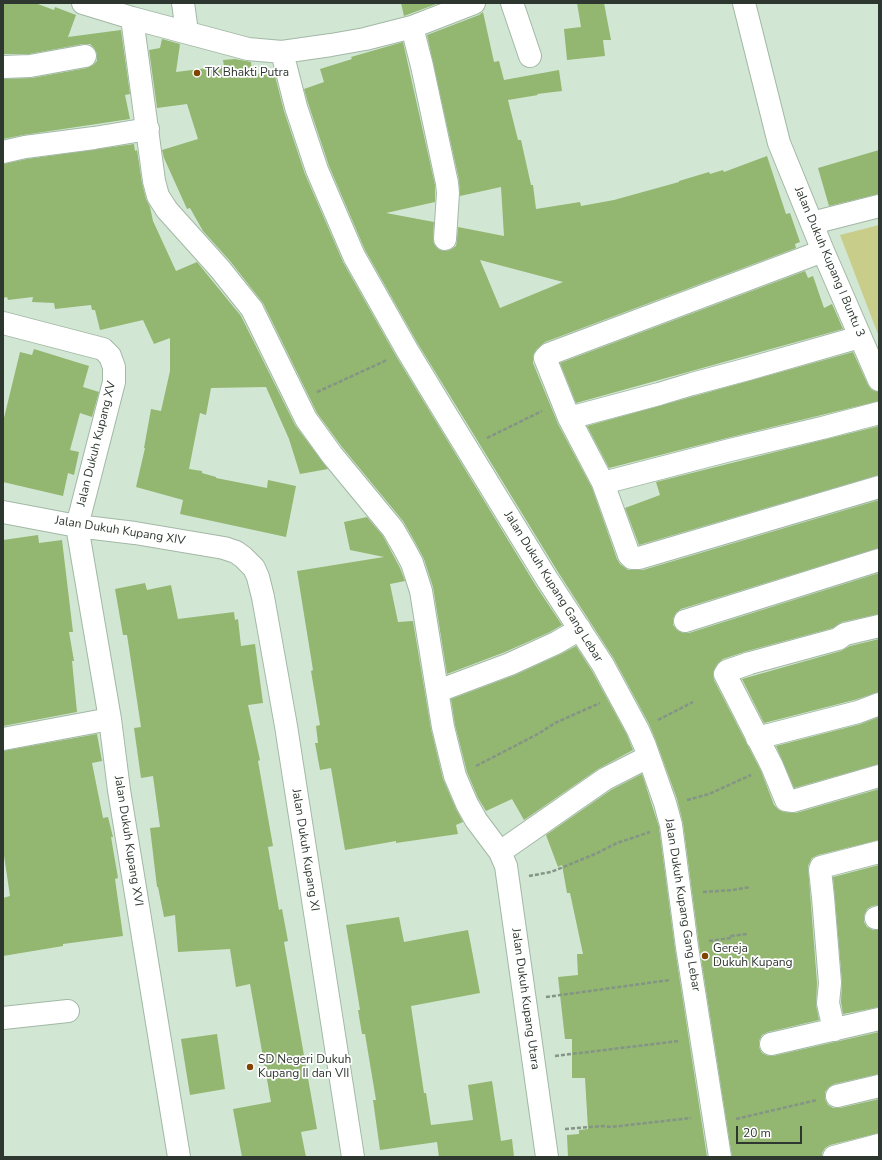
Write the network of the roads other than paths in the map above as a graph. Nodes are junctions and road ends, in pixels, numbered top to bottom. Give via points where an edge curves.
1 (83, 3) edge
2 (183, 3) edge
3 (474, 3) edge
4 (512, 3) edge
5 (744, 3) edge
6 (132, 18) junction
7 (412, 26) junction
8 (187, 32) junction
9 (282, 52) junction
10 (85, 56) dead end
11 (530, 56) dead end
12 (3, 67) edge
13 (148, 129) junction
14 (3, 152) edge
15 (879, 206) edge
16 (812, 223) junction
17 (445, 238) dead end
18 (823, 251) junction
19 (3, 323) edge
20 (860, 337) junction
21 (879, 380) edge
22 (566, 409) junction
23 (879, 413) edge
24 (603, 483) junction
25 (879, 487) edge
26 (3, 512) edge
27 (77, 526) junction
28 (236, 552) joint
29 (879, 560) edge
30 (684, 621) dead end
31 (879, 626) edge
32 (580, 629) junction
33 (438, 692) junction
34 (879, 704) edge
35 (110, 719) junction
36 (757, 738) junction
37 (3, 739) edge
38 (648, 757) junction
39 (879, 776) edge
40 (497, 848) junction
41 (879, 852) edge
42 (68, 1011) dead end
43 (3, 1018) edge
44 (879, 1019) edge
45 (834, 1030) junction
46 (771, 1044) dead end
47 (879, 1086) edge
48 (837, 1096) road end
49 (879, 1145) edge
50 (179, 1157) edge
51 (353, 1157) edge
52 (547, 1157) edge
53 (720, 1157) edge
54 (834, 1157) edge

1 - 6 street
2 - 8 street
3 - 7 street
4 - 11 street
5 - 16 street, Jalan Dukuh Kupang I Buntu 3 via 779,143
6 - 8 street
6 - 13 street, Jalan Dukuh Kupang Utara
7 - 9 street via 331,46
7 - 17 street via 447,183
8 - 9 street via 248,49
9 - 32 street, Jalan Dukuh Kupang Gang Lebar via 296,107 317,170 354,256 407,350
10 - 12 street via 30,66
13 - 14 street
13 - 33 street, Jalan Dukuh Kupang Utara via 158,196 252,310 306,419 393,530 412,563 421,591
15 - 16 street
16 - 18 street, Jalan Dukuh Kupang I Buntu 3
18 - 20 street, Jalan Dukuh Kupang I Buntu 3
18 - 22 street via 549,354 545,358
19 - 27 street, Jalan Dukuh Kupang XV via 103,350 110,356 114,367 114,382
20 - 21 street, Jalan Dukuh Kupang I Buntu 3
20 - 22 street via 659,394
22 - 24 street
23 - 24 street
24 - 25 street via 629,555 635,559
26 - 27 street, Jalan Dukuh Kupang XIV
27 - 28 street, Jalan Dukuh Kupang XIV via 135,533
27 - 35 street, Jalan Dukuh Kupang XVI
28 - 51 street, Jalan Dukuh Kupang XI via 254,568 263,597 286,726
29 - 30 street
31 - 36 street via 845,634 838,639 726,672 726,677
32 - 33 street via 521,659
32 - 38 street, Jalan Dukuh Kupang Gang Lebar via 638,730
33 - 40 street, Jalan Dukuh Kupang Utara via 455,776 476,820
34 - 36 street via 858,712
35 - 37 street
35 - 50 street, Jalan Dukuh Kupang XVI via 120,798
36 - 39 street via 786,800 789,801
38 - 40 street via 605,779
38 - 53 street, Jalan Dukuh Kupang Gang Lebar via 671,825
40 - 52 street, Jalan Dukuh Kupang Utara via 506,866
41 - 45 street via 821,867 820,870 830,982 828,1003
42 - 43 street
44 - 45 street
45 - 46 street
47 - 48 street
49 - 54 street

